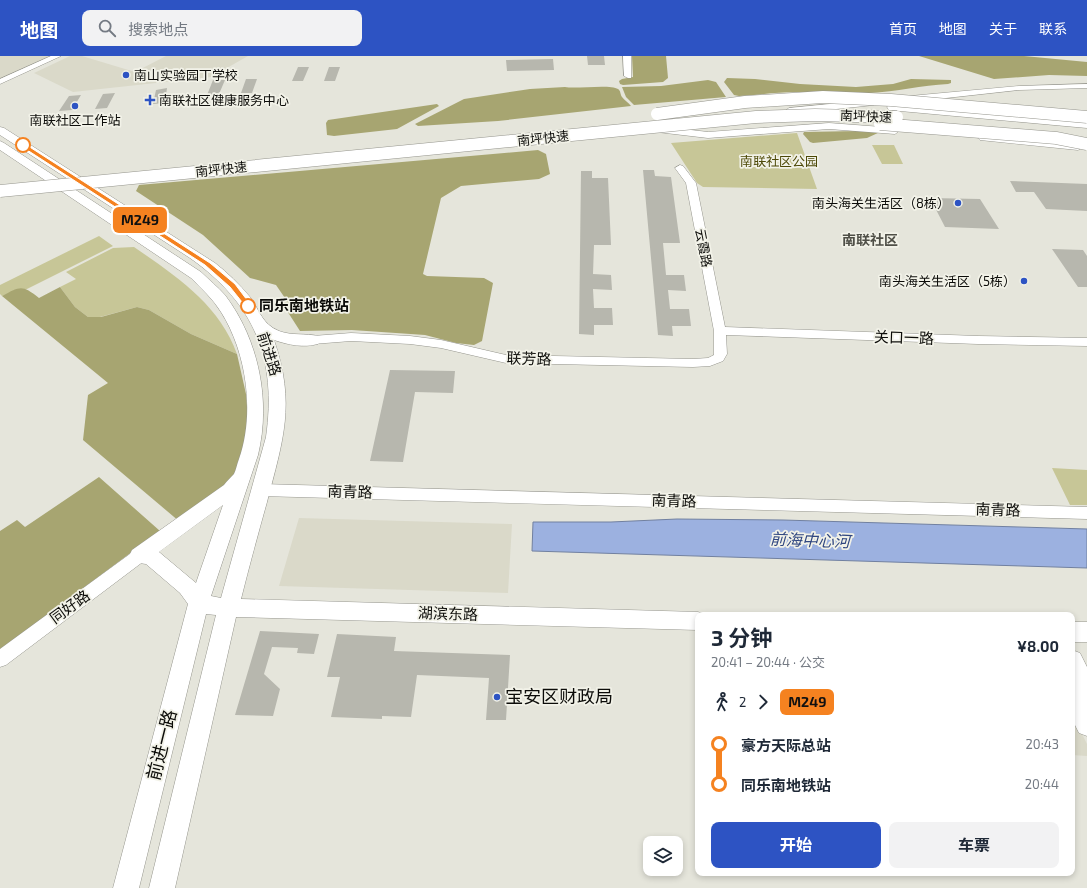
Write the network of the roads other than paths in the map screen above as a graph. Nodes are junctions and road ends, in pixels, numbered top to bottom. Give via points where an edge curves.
1 (57, 56) edge
2 (627, 56) edge
3 (628, 76) dead end
4 (0, 82) edge
5 (1087, 86) edge
6 (1087, 117) edge
7 (638, 122) junction
8 (1087, 124) edge
9 (0, 130) edge
10 (1087, 134) edge
11 (523, 140) junction
12 (1087, 144) edge
13 (0, 145) edge
14 (1087, 147) edge
15 (680, 168) dead end
16 (147, 176) dead end
17 (0, 180) edge
18 (0, 191) edge
19 (261, 328) junction
20 (720, 331) junction
21 (313, 340) junction
22 (1087, 342) edge
23 (277, 378) junction
24 (253, 390) junction
25 (279, 411) junction
26 (255, 414) junction
27 (241, 478) junction
28 (261, 490) junction
29 (1087, 512) edge
30 (139, 556) junction
31 (199, 602) junction
32 (228, 608) junction
33 (695, 621) edge
34 (1075, 632) edge
35 (1087, 632) edge
36 (0, 658) edge
37 (1075, 666) edge
38 (1087, 689) edge
39 (1075, 701) edge
40 (1087, 725) edge
41 (126, 888) edge
42 (162, 888) edge

1 - 4 street
2 - 3 street
5 - 7 street via 1019,88
6 - 7 highway, bridge via 891,100 823,97 745,102
7 - 8 highway, 南坪快速, bridge via 748,107 848,105
7 - 14 street via 708,135 835,126
7 - 16 street
7 - 17 highway, 南坪快速
9 - 19 main road, 前进路 via 208,264 233,285
10 - 11 highway, 南坪快速, bridge via 897,117 815,115 756,117
11 - 12 highway, bridge via 646,136 794,123 862,123 1056,138
11 - 18 highway, 南坪快速, bridge
13 - 24 main road, 前进路 via 208,286 220,299 240,337 249,361
15 - 20 street, 云霞路 via 691,183
19 - 21 main road via 277,337
19 - 23 main road, 前进路
20 - 21 street, 联芳路 via 721,354 714,360 703,363 506,359 416,340 351,337
20 - 22 street, 关口一路
21 - 23 main road via 288,351 282,358
23 - 24 main road via 276,390 258,395
23 - 25 main road, 前进路
24 - 26 main road, 前进路
25 - 26 main road via 275,406 268,405 261,407
25 - 28 main road, 前进路 via 276,437
26 - 27 main road, 前进路 via 249,455
27 - 30 main road via 230,490
27 - 31 main road, 前进路
28 - 29 street, 南青路
28 - 32 main road, 前进路
30 - 31 main road via 150,556 187,587
30 - 36 street, 同好路
31 - 32 main road, 湖滨东路
31 - 41 main road, 前进一路
32 - 33 main road, 湖滨东路
32 - 42 main road, 前进一路
34 - 35 main road
37 - 38 main road
39 - 40 main road

